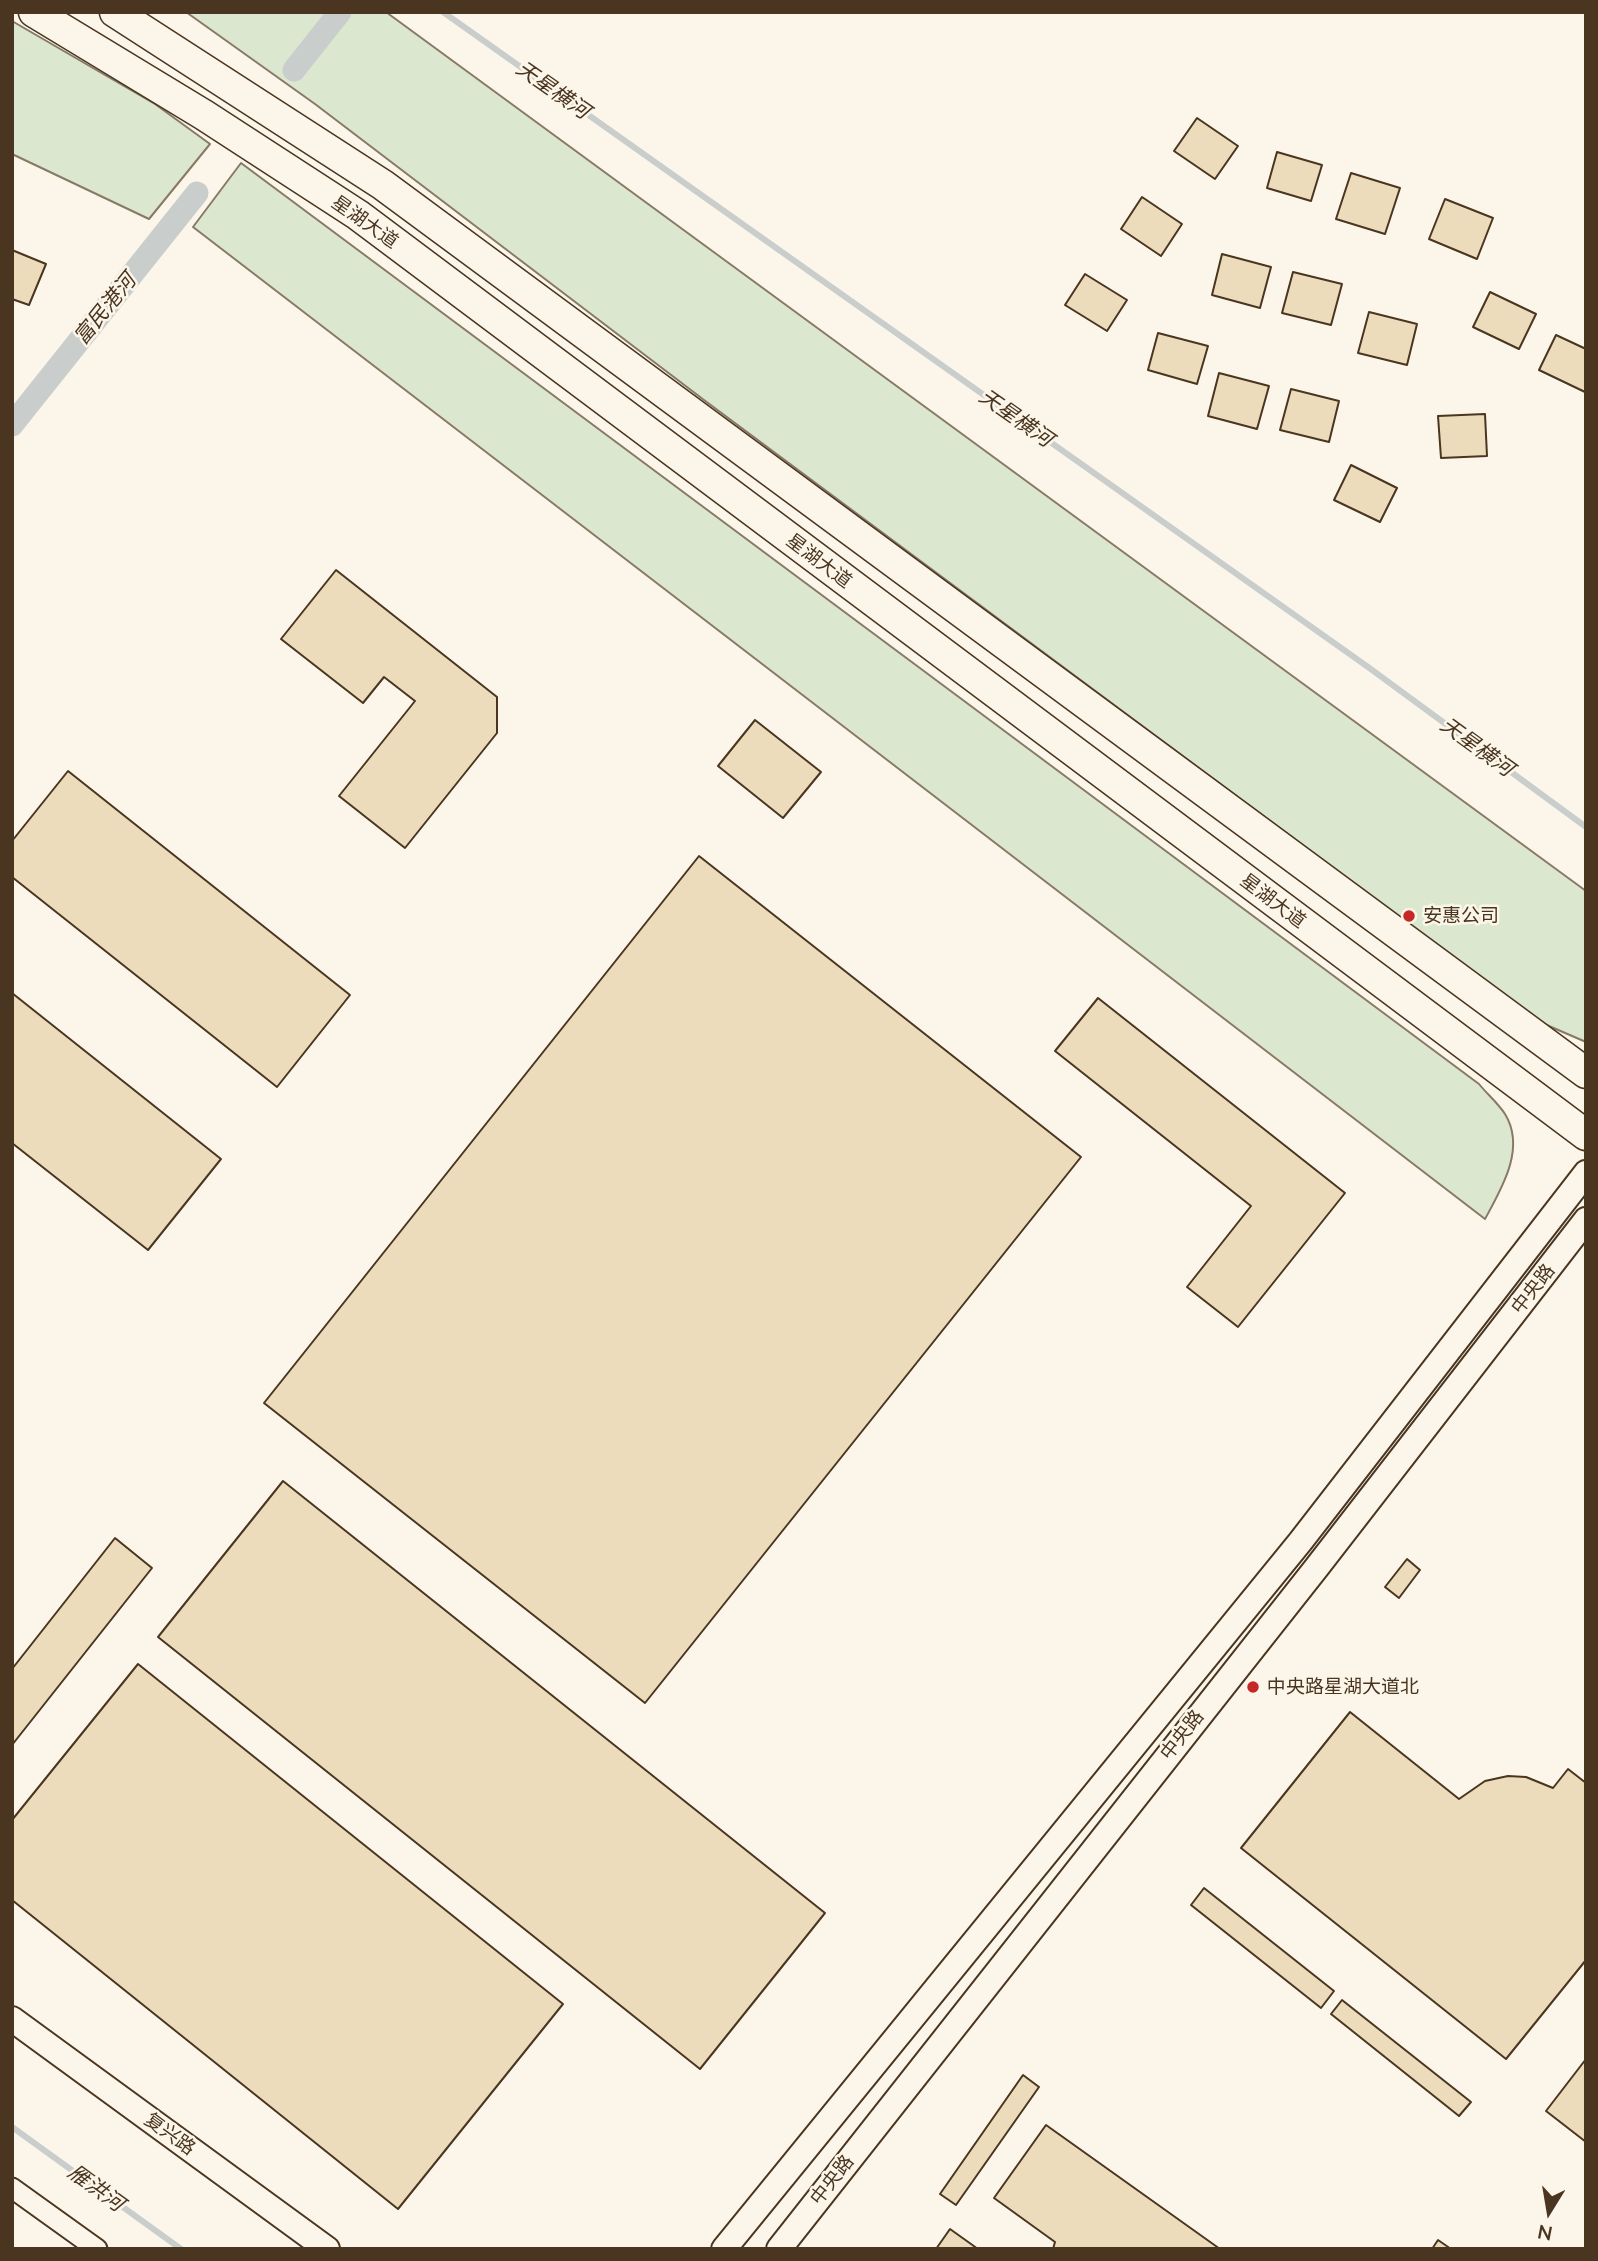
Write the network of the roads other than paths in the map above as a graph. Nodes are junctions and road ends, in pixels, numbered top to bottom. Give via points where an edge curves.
1 (34, 12) edge
2 (115, 12) edge
3 (1586, 1073) edge
4 (1586, 1135) edge
5 (1586, 1173) edge
6 (1586, 1220) edge
7 (12, 2019) edge
8 (12, 2188) edge
9 (97, 2249) edge
10 (327, 2249) edge
11 (724, 2249) edge
12 (779, 2249) edge

1 - 4 main road, 星湖大道 via 358,215
2 - 3 main road, 星湖大道 via 383,185
5 - 11 street via 1300,1542
6 - 12 street, 中央路
7 - 10 street, 复兴路
8 - 9 street

